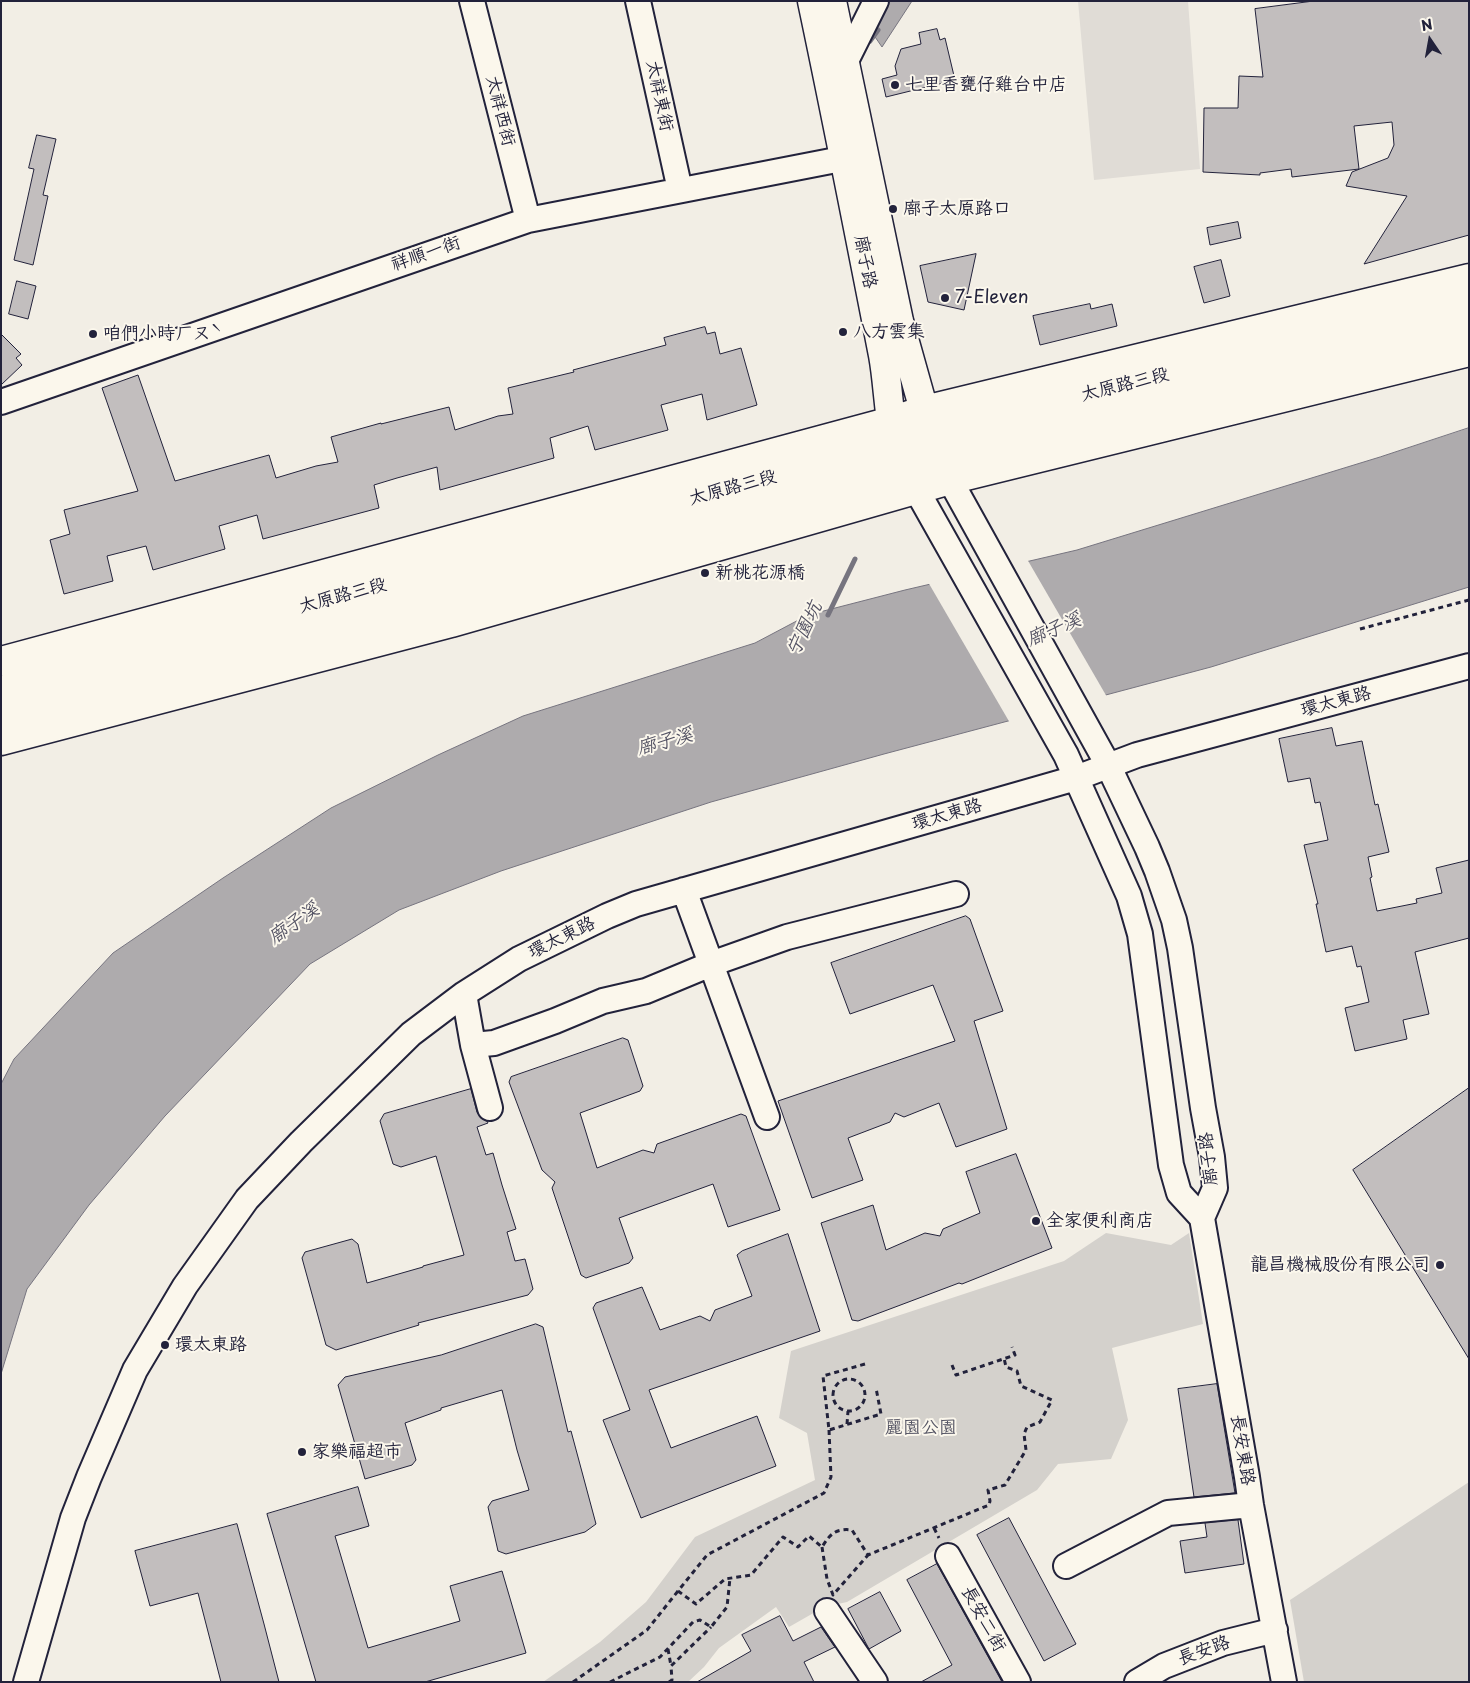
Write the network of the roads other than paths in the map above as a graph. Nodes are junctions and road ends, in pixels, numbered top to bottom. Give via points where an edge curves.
1 (472, 1) edge
2 (638, 1) edge
3 (812, 1) edge
4 (832, 1) edge
5 (876, 1) edge
6 (835, 65) junction
7 (855, 156) junction
8 (680, 190) junction
9 (528, 220) junction
10 (1469, 278) edge
11 (1469, 301) edge
12 (1469, 326) edge
13 (1469, 352) edge
14 (1, 402) edge
15 (927, 421) junction
16 (893, 432) junction
17 (944, 469) junction
18 (911, 479) junction
19 (1, 662) edge
20 (1469, 666) edge
21 (1, 690) edge
22 (1, 713) edge
23 (1, 741) edge
24 (1103, 756) junction
25 (1076, 778) junction
26 (684, 890) junction
27 (956, 894) dead end
28 (711, 964) junction
29 (464, 994) junction
30 (473, 1045) junction
31 (490, 1108) dead end
32 (767, 1118) dead end
33 (1202, 1218) junction
34 (1251, 1505) junction
35 (948, 1556) dead end
36 (1066, 1566) dead end
37 (827, 1611) dead end
38 (1275, 1630) junction
39 (26, 1682) edge
40 (875, 1682) edge
41 (1018, 1682) edge
42 (1137, 1682) edge
43 (1284, 1682) edge

1 - 9 street, 太祥西街
2 - 8 street, 太祥東街
3 - 6 main road, 廍子路
4 - 6 main road, 廍子路
5 - 6 street
6 - 7 main road, 廍子路
7 - 8 street, 祥順一街
7 - 15 main road, 廍子路
7 - 16 main road, 廍子路
8 - 9 street, 祥順一街
9 - 14 street, 祥順一街
10 - 15 main road, 太原路三段
11 - 15 main road, 太原路三段
12 - 17 main road, 太原路三段
13 - 17 main road, 太原路三段
15 - 16 main road, 太原路三段
15 - 17 main road, 廍子路
16 - 18 main road, 廍子路
16 - 19 main road, 太原路三段
16 - 21 main road, 太原路三段
17 - 18 main road, 太原路三段
17 - 24 street, 廍子路
18 - 22 main road, 太原路三段
18 - 23 main road, 太原路三段 via 451,623
18 - 25 street, 廍子路
20 - 24 street, 環太東路 via 1136,755
24 - 25 street, 環太東路
24 - 33 street, 廍子路 via 1157,870 1180,948 1215,1188
25 - 26 street, 環太東路
25 - 33 street, 廍子路 via 1132,906 1140,934 1171,1165 1179,1193
26 - 28 street
26 - 29 street, 環太東路 via 607,916 519,959
27 - 28 street via 810,929
28 - 30 street via 646,991 603,1001 494,1043
28 - 32 street
29 - 30 street
29 - 39 street, 環太東路 via 412,1034 300,1142 247,1199 185,1286 135,1370 89,1477 63,1548
30 - 31 street
33 - 34 street, 長安東路
34 - 36 street via 1168,1513
34 - 38 street, 長安東路
35 - 41 street, 長安二街
37 - 40 street
38 - 42 street, 長安路 via 1223,1643 1164,1666
38 - 43 street, 長安東路

